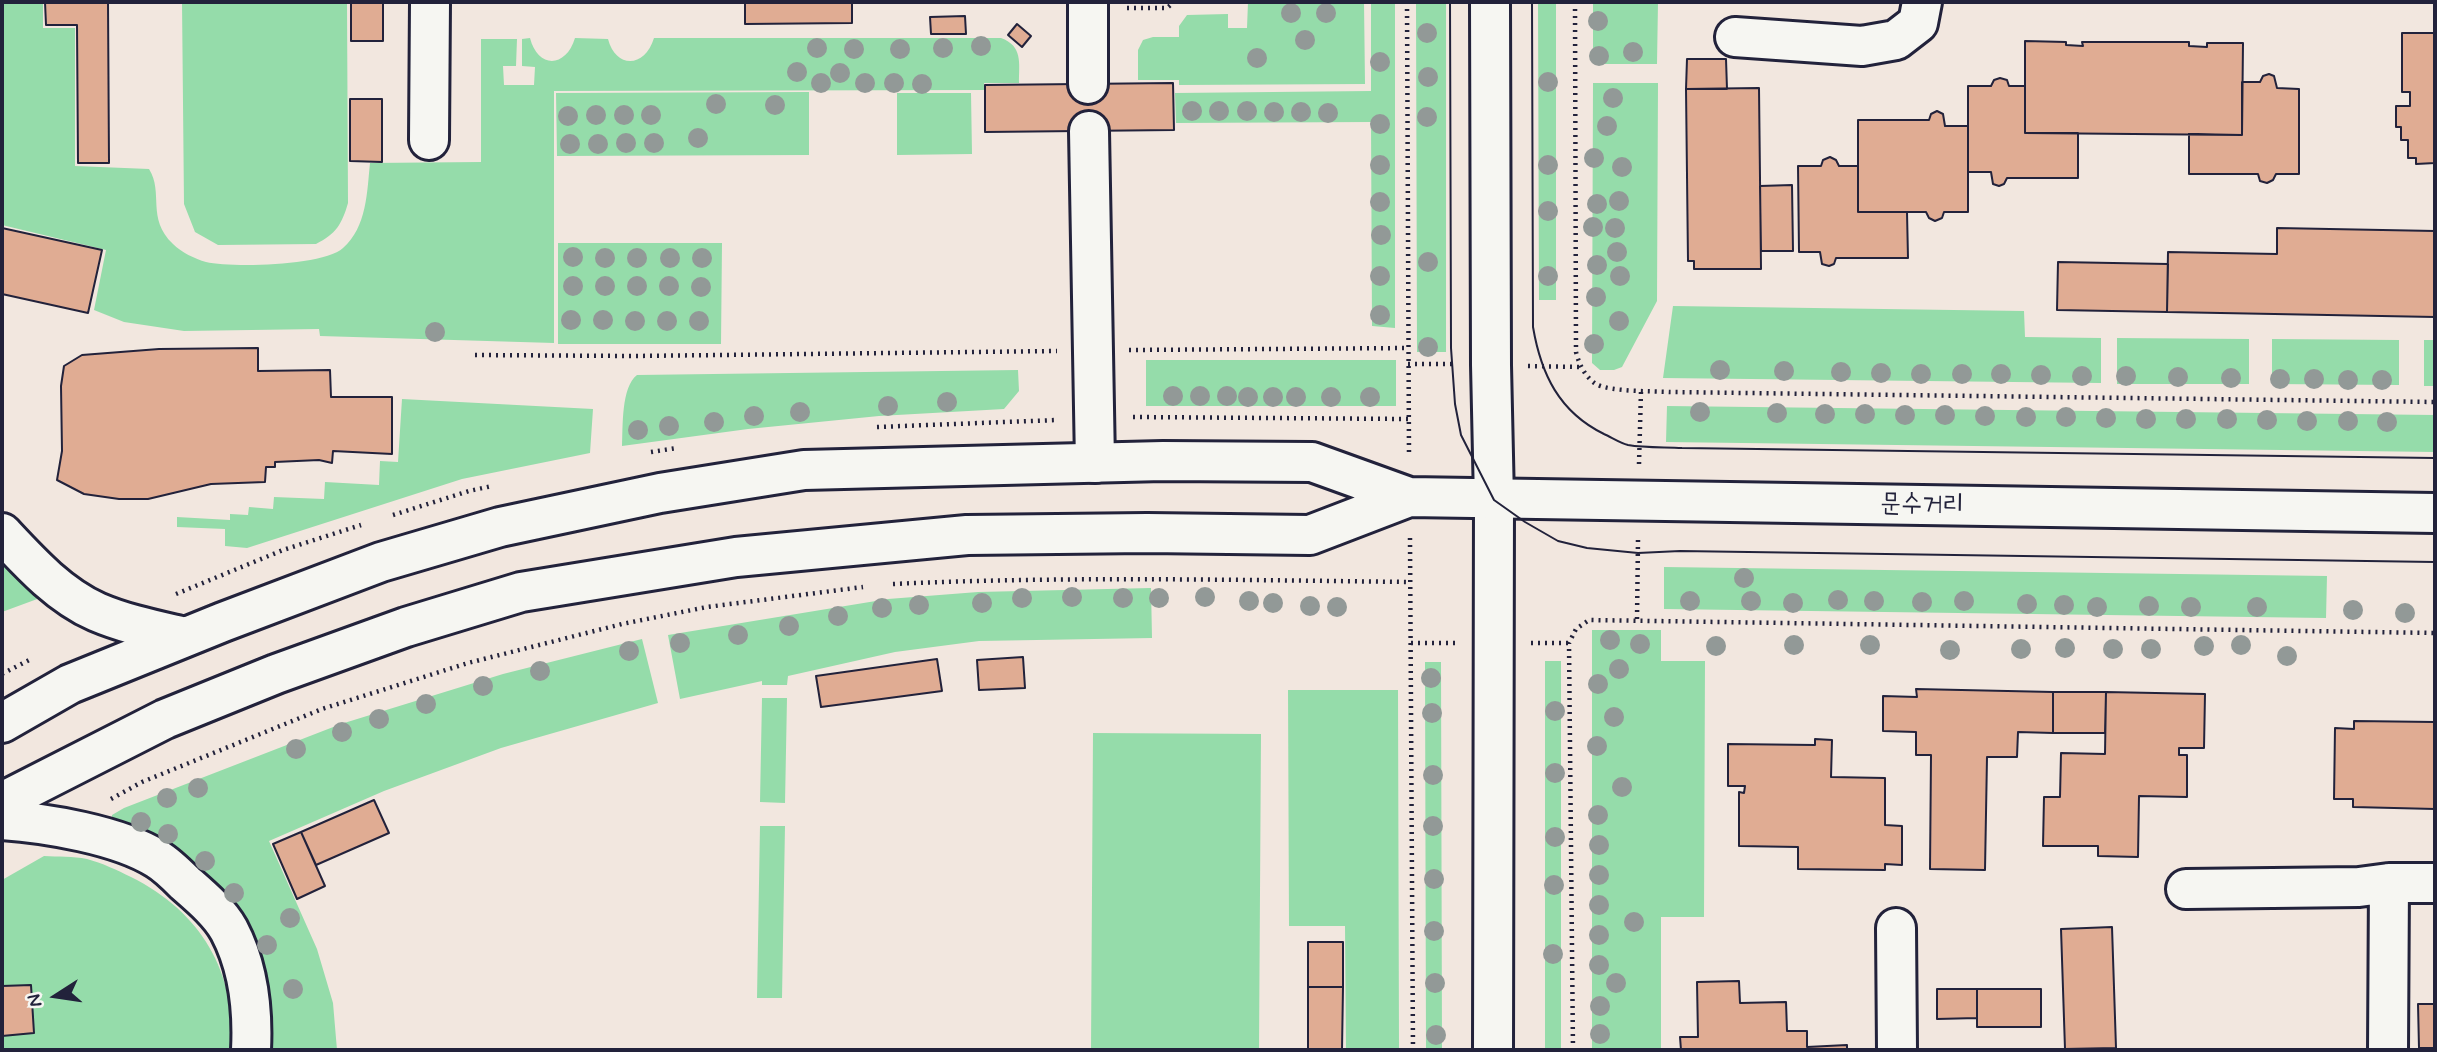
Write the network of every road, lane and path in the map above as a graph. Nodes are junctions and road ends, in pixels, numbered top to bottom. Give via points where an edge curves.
1 (430, 2) edge
2 (1174, 2) edge
3 (1407, 2) edge
4 (1490, 2) edge
5 (1575, 2) edge
6 (1922, 2) edge
7 (1088, 5) edge
8 (1735, 37) dead end
9 (1088, 84) dead end
10 (1090, 131) dead end
11 (429, 140) dead end
12 (1408, 348) junction
13 (1094, 350) junction
14 (475, 355) dead end
15 (1408, 364) dead end
16 (2435, 402) edge
17 (1095, 463) junction
18 (1409, 497) junction
19 (1494, 500) junction
20 (2435, 513) edge
21 (2, 534) edge
22 (1410, 582) dead end
23 (883, 584) dead end
24 (869, 586) dead end
25 (2435, 633) edge
26 (185, 637) junction
27 (1411, 643) dead end
28 (2, 723) edge
29 (2, 802) edge
30 (2, 820) edge
31 (59, 828) junction
32 (2389, 883) junction
33 (2435, 883) edge
34 (2186, 889) dead end
35 (1896, 928) dead end
36 (251, 1050) edge
37 (1413, 1050) edge
38 (1493, 1050) edge
39 (1573, 1050) edge
40 (1897, 1050) edge
41 (2388, 1050) edge

1 - 11 main road
2 - 7 path via 1167,8
3 - 12 path
4 - 19 main road
5 - 16 path via 1576,352 1580,367 1597,385 1670,392
6 - 8 main road via 1918,23 1896,40 1862,46
7 - 9 main road
10 - 13 main road
12 - 13 path
12 - 15 path
13 - 14 path
13 - 17 main road
17 - 18 main road via 1312,462
17 - 26 main road via 804,470 660,493 500,527 394,558
18 - 19 main road, 문수거리
18 - 29 main road via 1310,536 967,536 736,557 521,592 406,627 251,684 165,719
19 - 20 main road, 문수거리
19 - 38 main road
21 - 26 main road via 44,576 96,611
22 - 23 path via 1127,578
24 - 31 path via 707,607 468,663 322,709 142,782
25 - 39 path via 1588,620 1576,629 1569,643
26 - 28 main road via 70,684
27 - 37 path
30 - 31 main road
31 - 36 main road via 126,844 158,859 206,902 228,929 241,959 248,989
32 - 33 main road
32 - 34 main road
32 - 41 main road
35 - 40 main road

